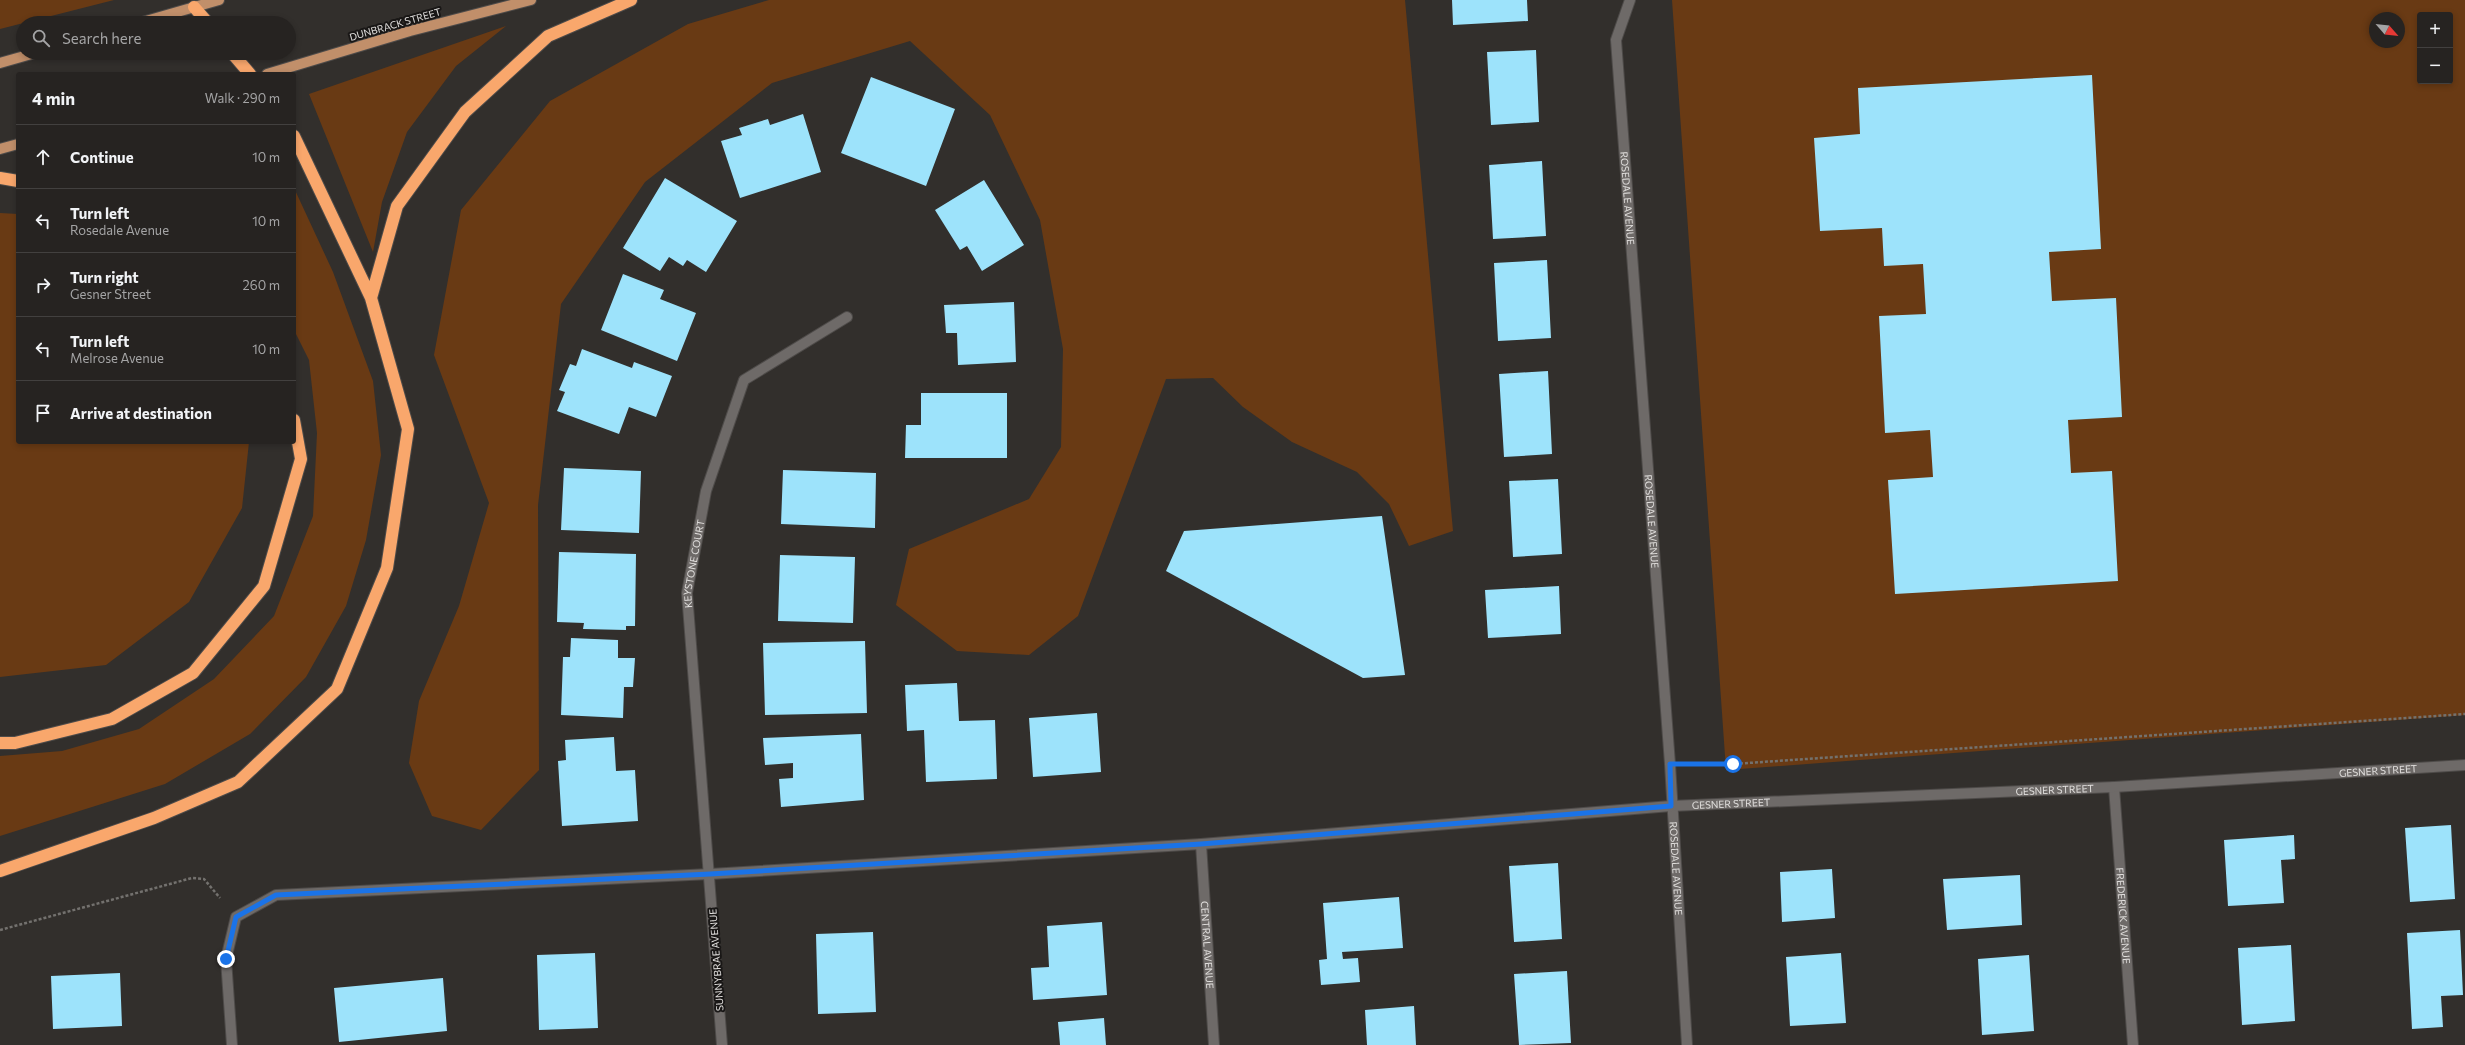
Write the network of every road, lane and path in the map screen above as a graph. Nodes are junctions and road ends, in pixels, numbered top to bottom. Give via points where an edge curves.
1 (219, 0) edge
2 (531, 0) edge
3 (631, 0) edge
4 (1630, 0) edge
5 (194, 7) junction
6 (162, 16) edge
7 (202, 16) edge
8 (16, 58) edge
9 (238, 60) edge
10 (0, 63) edge
11 (248, 72) edge
12 (274, 72) edge
13 (296, 140) edge
14 (16, 145) edge
15 (0, 149) edge
16 (0, 178) edge
17 (16, 181) edge
18 (372, 298) junction
19 (846, 317) dead end
20 (296, 431) edge
21 (2465, 714) edge
22 (0, 743) edge
23 (1670, 764) junction
24 (2465, 765) edge
25 (2114, 787) junction
26 (1671, 806) junction
27 (1201, 844) junction
28 (0, 872) edge
29 (710, 874) junction
30 (236, 917) junction
31 (0, 930) edge
32 (232, 1045) edge
33 (722, 1045) edge
34 (1214, 1045) edge
35 (1686, 1045) edge
36 (2133, 1045) edge

1 - 5 main road
2 - 12 main road, DUNBRACK STREET via 410,31
3 - 18 highway via 548,36 465,112 397,206
4 - 23 street, ROSEDALE AVENUE via 1616,40
5 - 6 main road
5 - 7 highway
8 - 10 main road
9 - 11 highway
13 - 18 highway
14 - 15 main road
16 - 17 highway
18 - 28 highway via 408,429 387,568 337,689 238,782 154,818
19 - 29 street, KEYSTONE COURT via 744,380 706,491 687,593
20 - 22 highway via 301,459 264,586 193,673 112,719 15,743
21 - 23 path via 1733,764
23 - 26 street, ROSEDALE AVENUE
24 - 25 street, GESNER STREET
25 - 26 street, GESNER STREET
25 - 36 street, FREDERICK AVENUE
26 - 27 street, GESNER STREET
26 - 35 street, ROSEDALE AVENUE
27 - 29 street, GESNER STREET
27 - 34 street, CENTRAL AVENUE
29 - 30 street, GESNER STREET via 276,895
29 - 33 street, SUNNYBRAE AVENUE
30 - 31 path via 204,879 192,878
30 - 32 street via 226,959

